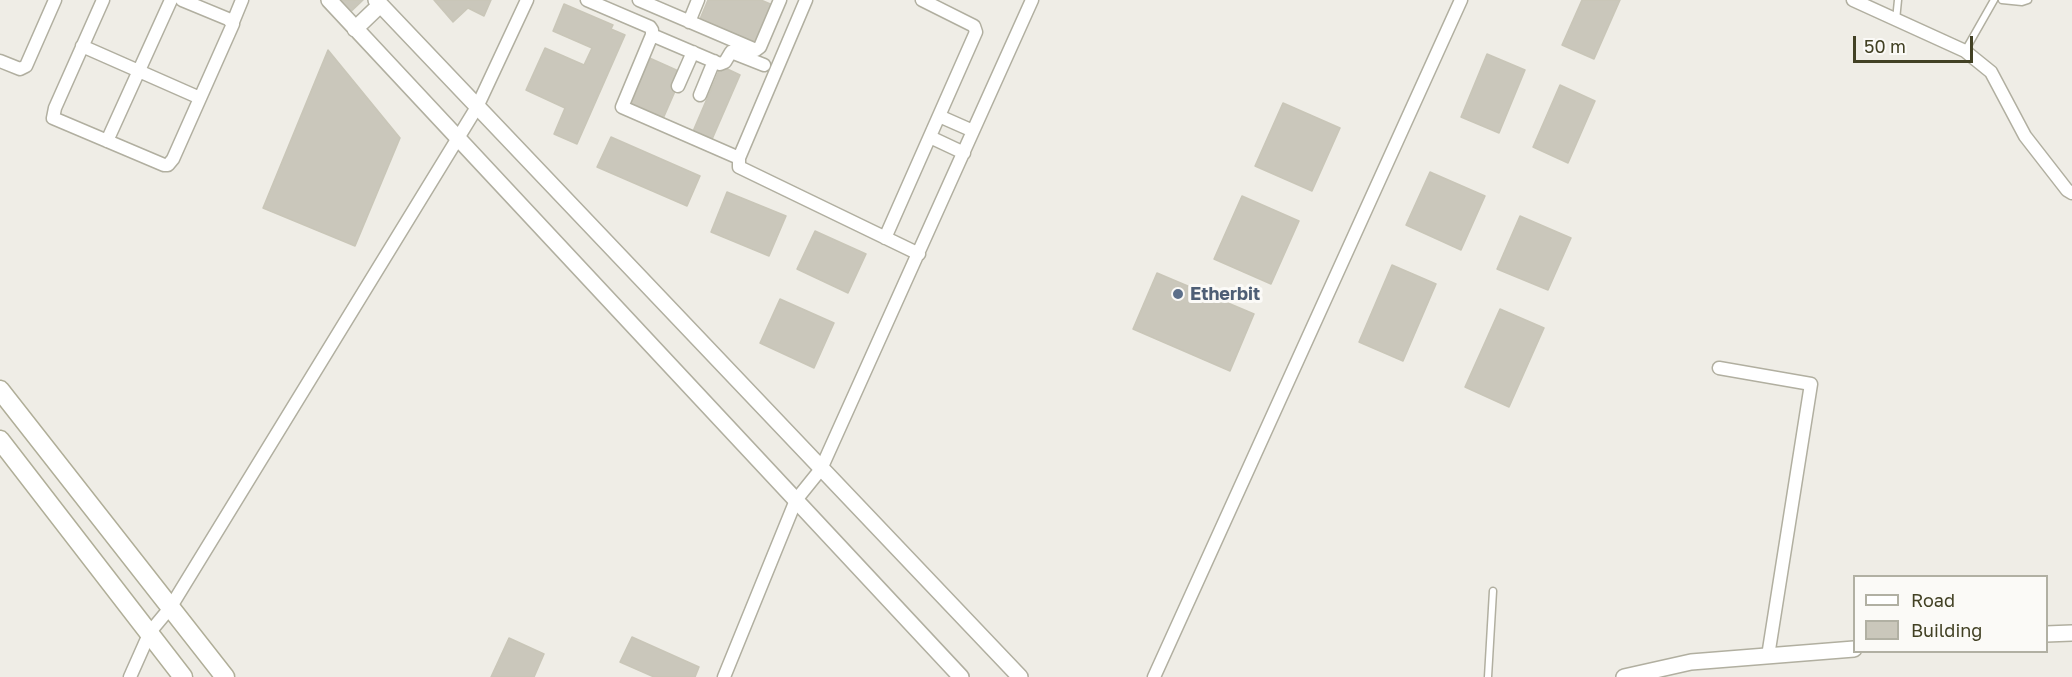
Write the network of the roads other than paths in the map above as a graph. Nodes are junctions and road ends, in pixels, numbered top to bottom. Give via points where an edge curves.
1 (54, 0) edge
2 (103, 0) edge
3 (171, 0) edge
4 (182, 0) edge
5 (242, 0) edge
6 (329, 0) edge
7 (527, 0) edge
8 (587, 0) edge
9 (639, 0) edge
10 (698, 0) edge
11 (779, 0) edge
12 (806, 0) edge
13 (922, 0) edge
14 (1032, 0) edge
15 (1461, 0) edge
16 (1853, 0) edge
17 (1898, 0) edge
18 (1994, 0) edge
19 (2002, 0) edge
20 (2028, 0) edge
21 (378, 3) edge
22 (664, 5) edge
23 (1896, 20) junction
24 (232, 22) junction
25 (689, 22) junction
26 (355, 29) junction
27 (652, 35) junction
28 (82, 46) junction
29 (1965, 51) junction
30 (693, 52) junction
31 (0, 61) edge
32 (714, 61) junction
33 (764, 66) dead end
34 (139, 71) junction
35 (678, 86) dead end
36 (700, 94) dead end
37 (201, 98) junction
38 (477, 107) junction
39 (939, 116) junction
40 (973, 131) junction
41 (457, 137) junction
42 (930, 137) junction
43 (107, 141) junction
44 (964, 153) junction
45 (739, 158) junction
46 (2072, 193) edge
47 (885, 238) junction
48 (919, 254) junction
49 (1719, 368) dead end
50 (0, 390) edge
51 (0, 440) edge
52 (821, 469) junction
53 (796, 500) junction
54 (1493, 591) dead end
55 (171, 608) junction
56 (150, 632) junction
57 (2072, 633) edge
58 (2048, 634) edge
59 (1853, 649) edge
60 (1768, 656) junction
61 (130, 677) edge
62 (183, 677) edge
63 (225, 677) edge
64 (724, 677) edge
65 (961, 677) edge
66 (1020, 677) edge
67 (1154, 677) edge
68 (1488, 677) edge
69 (1624, 677) edge

1 - 31 street via 26,66 20,69
2 - 28 street
3 - 34 street
4 - 24 street
5 - 24 street
6 - 26 street
7 - 38 street
8 - 27 street via 650,27
9 - 22 street
10 - 25 street
11 - 25 street via 756,51
12 - 45 street
13 - 39 street via 977,29
14 - 40 street
15 - 67 street
16 - 23 street
17 - 23 lane
18 - 29 lane
19 - 20 lane
21 - 26 street
21 - 38 street
22 - 25 street
23 - 29 street
24 - 37 street
26 - 41 street
27 - 30 street
27 - 45 street via 622,107
28 - 34 street
28 - 43 street via 53,118
29 - 46 street via 1991,72 2025,136
30 - 32 street
30 - 35 street
32 - 33 street via 722,64 731,52
32 - 36 street
34 - 37 street
34 - 43 street
37 - 43 street via 168,165
38 - 41 street
38 - 52 street
39 - 40 street
39 - 42 street
40 - 44 street
41 - 53 street
41 - 55 street
42 - 44 street
42 - 47 street
44 - 48 street
45 - 47 street via 745,171
47 - 48 street
48 - 52 street
49 - 60 street via 1811,384
50 - 55 main road
51 - 56 main road
52 - 53 street
52 - 66 street
53 - 64 street
53 - 65 street
54 - 68 lane
55 - 56 street
55 - 63 main road
56 - 61 street
56 - 62 main road
57 - 58 street
59 - 60 street
60 - 69 street via 1691,662

